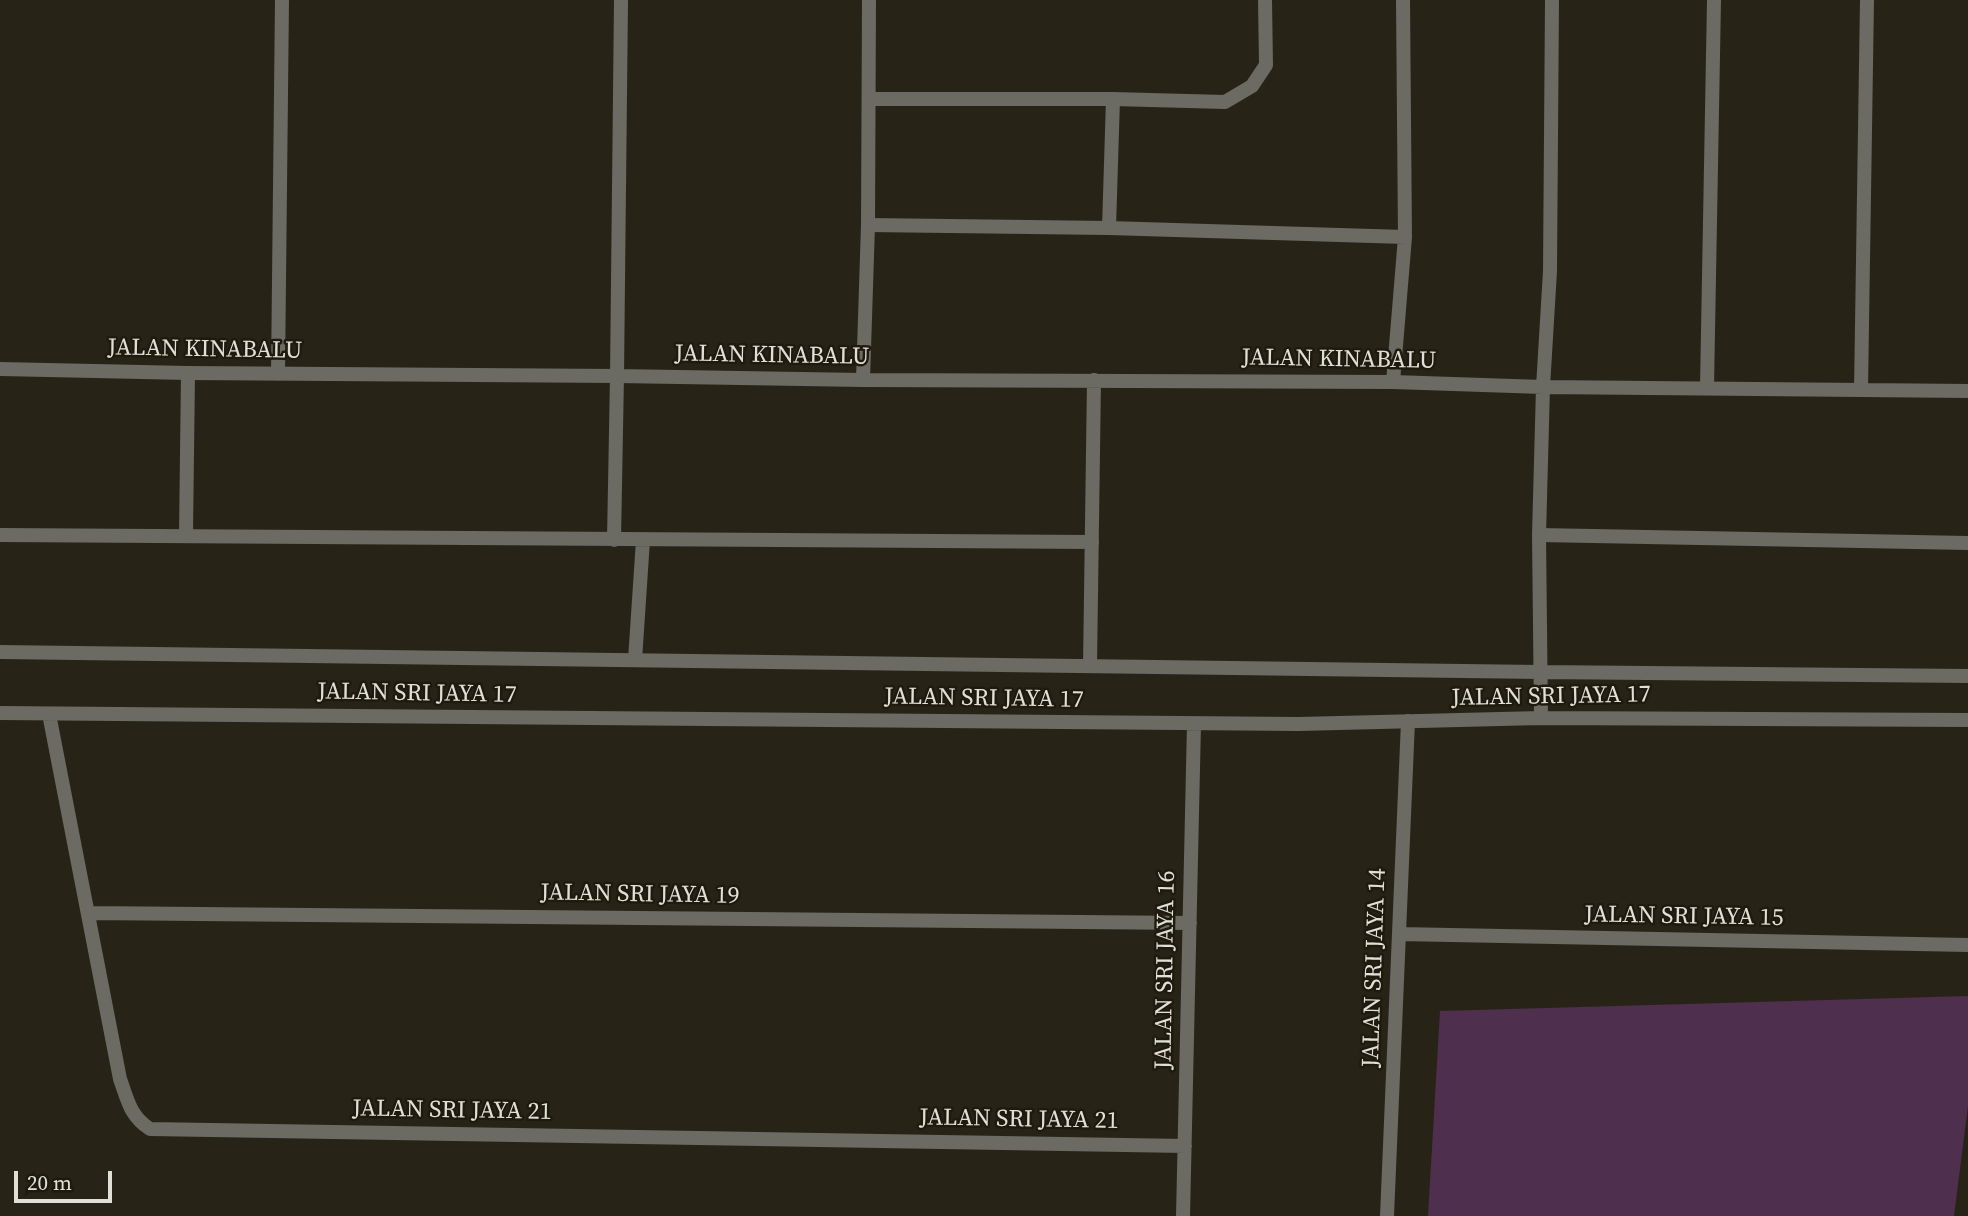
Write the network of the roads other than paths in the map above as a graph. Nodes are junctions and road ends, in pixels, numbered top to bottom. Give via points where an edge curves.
1 (282, 0) edge
2 (621, 0) edge
3 (869, 0) edge
4 (1265, 0) edge
5 (1403, 0) edge
6 (1552, 0) edge
7 (1714, 0) edge
8 (1867, 0) edge
9 (869, 99) junction
10 (1113, 99) junction
11 (868, 225) junction
12 (1109, 228) junction
13 (1405, 237) junction
14 (0, 369) edge
15 (188, 373) junction
16 (278, 374) junction
17 (617, 376) junction
18 (863, 380) junction
19 (1094, 380) junction
20 (1393, 382) junction
21 (1543, 387) junction
22 (1707, 387) junction
23 (1861, 390) junction
24 (1968, 391) edge
25 (0, 535) edge
26 (186, 535) junction
27 (1539, 535) junction
28 (614, 540) junction
29 (643, 540) junction
30 (1092, 542) junction
31 (1968, 543) edge
32 (0, 652) edge
33 (635, 660) junction
34 (1090, 666) junction
35 (1540, 672) junction
36 (1968, 676) edge
37 (0, 713) edge
38 (49, 714) junction
39 (1541, 718) junction
40 (1968, 720) edge
41 (1408, 721) junction
42 (1194, 724) junction
43 (89, 913) junction
44 (1190, 923) junction
45 (1399, 934) junction
46 (1968, 945) edge
47 (1185, 1146) junction
48 (1184, 1216) edge
49 (1387, 1216) edge

1 - 16 street
2 - 17 street
3 - 9 street
4 - 10 street via 1266,65 1252,86 1225,102
5 - 13 street
6 - 21 street via 1550,271
7 - 22 street
8 - 23 street
9 - 10 street
9 - 11 street
10 - 12 street
11 - 12 street
11 - 18 street
12 - 13 street
13 - 20 street
14 - 15 street, JALAN KINABALU
15 - 16 street, JALAN KINABALU
15 - 26 street
16 - 17 street, JALAN KINABALU
17 - 18 street, JALAN KINABALU
17 - 28 street
18 - 19 street, JALAN KINABALU
19 - 20 street, JALAN KINABALU
19 - 30 street
20 - 21 street, JALAN KINABALU
21 - 22 street, JALAN KINABALU
21 - 27 street
22 - 23 street, JALAN KINABALU
23 - 24 street, JALAN KINABALU
25 - 26 street
26 - 28 street
27 - 31 street
27 - 35 street
28 - 29 street
29 - 30 street
29 - 33 street
30 - 34 street
32 - 33 street, JALAN SRI JAYA 17
33 - 34 street, JALAN SRI JAYA 17
34 - 35 street, JALAN SRI JAYA 17
35 - 36 street, JALAN SRI JAYA 17
35 - 39 street
37 - 38 street, JALAN SRI JAYA 17
38 - 42 street, JALAN SRI JAYA 17
38 - 43 street, JALAN SRI JAYA 21
39 - 40 street, JALAN SRI JAYA 17
39 - 41 street, JALAN SRI JAYA 17
41 - 42 street, JALAN SRI JAYA 17
41 - 45 street, JALAN SRI JAYA 14
42 - 44 street, JALAN SRI JAYA 16
43 - 44 street, JALAN SRI JAYA 19
43 - 47 street, JALAN SRI JAYA 21 via 120,1079 131,1111 150,1129
44 - 47 street, JALAN SRI JAYA 16
45 - 46 street, JALAN SRI JAYA 15
45 - 49 street, JALAN SRI JAYA 14
47 - 48 street, JALAN SRI JAYA 16

